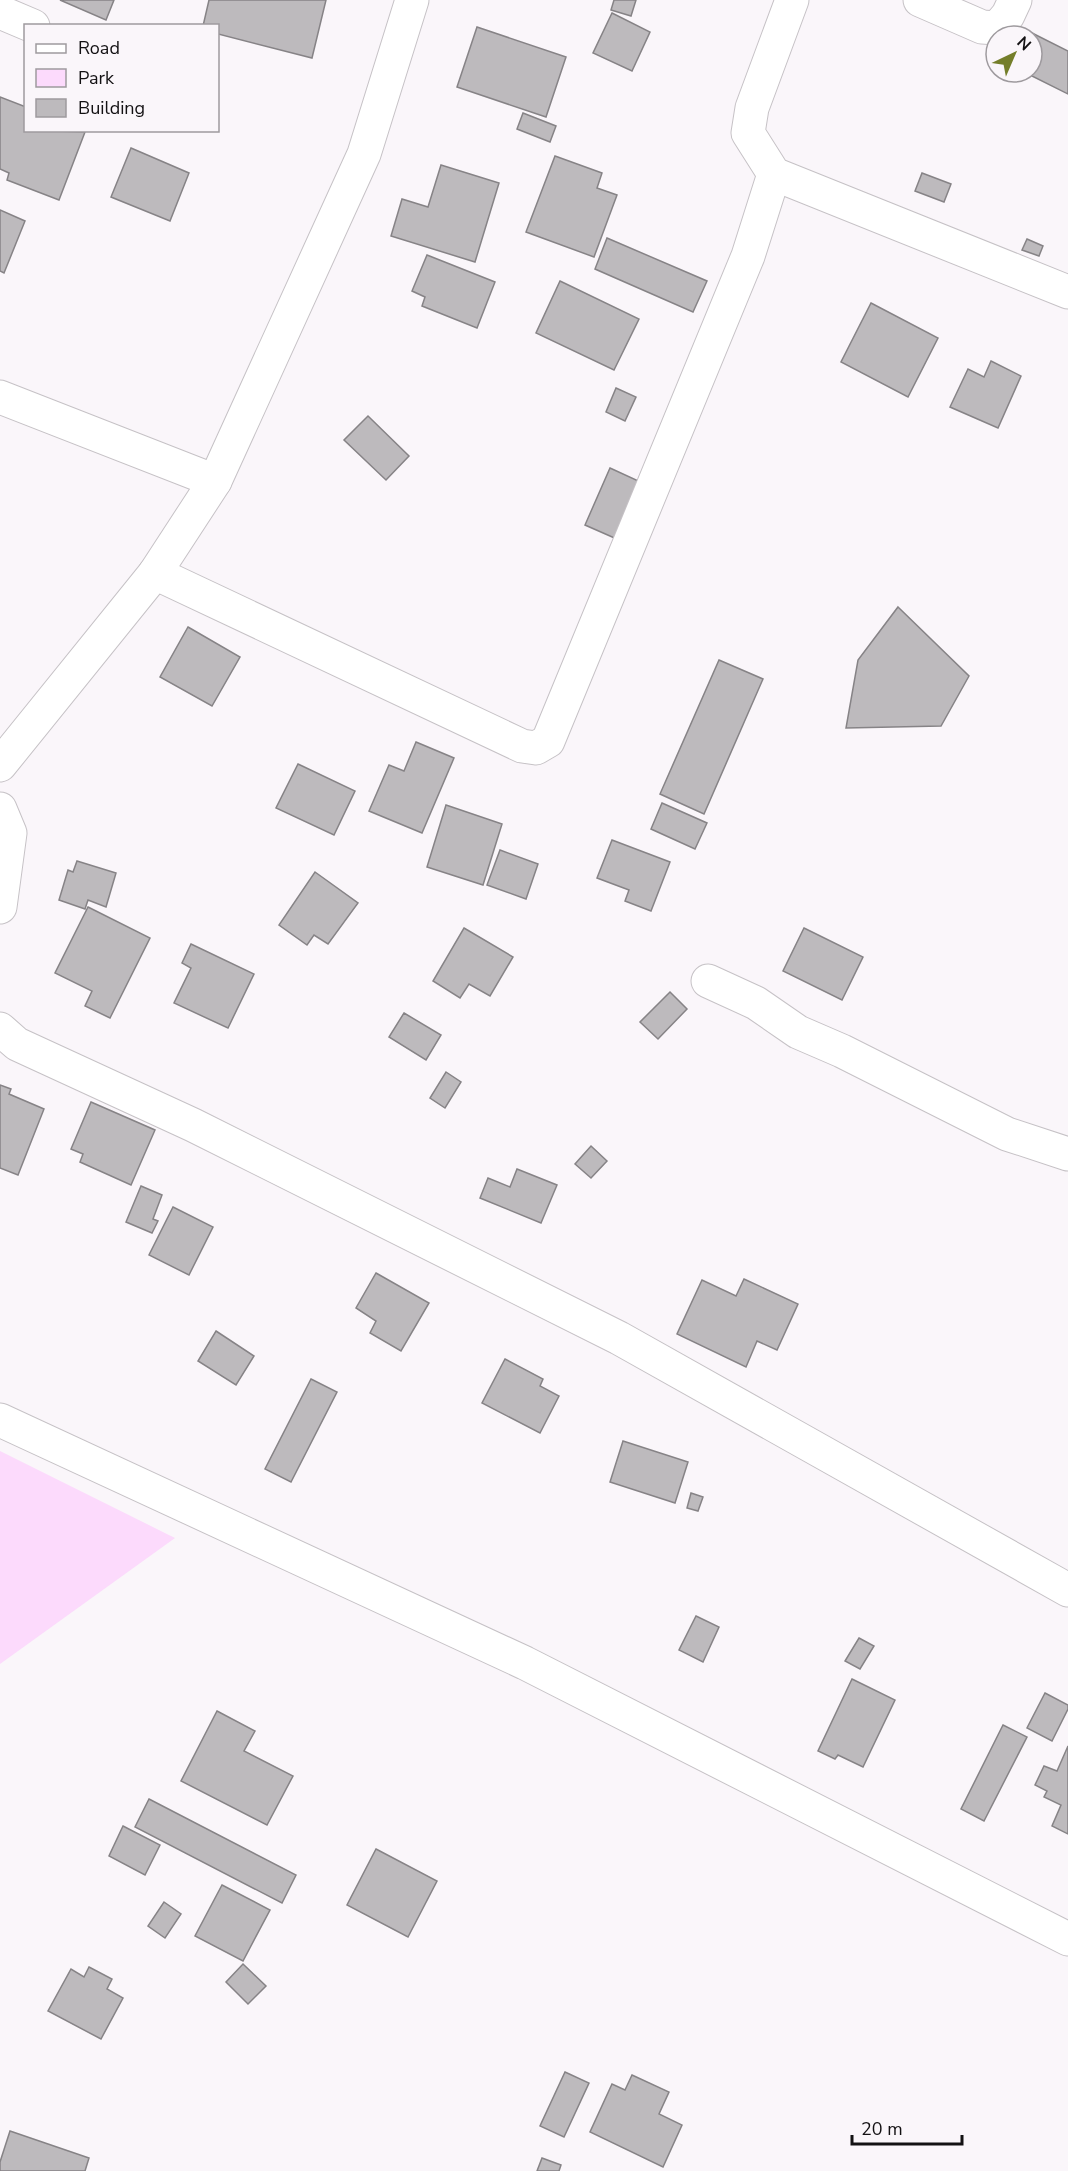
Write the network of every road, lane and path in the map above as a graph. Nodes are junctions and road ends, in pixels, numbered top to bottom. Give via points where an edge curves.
1 (412, 0) edge
2 (792, 0) edge
3 (920, 0) edge
4 (1014, 0) edge
5 (0, 12) edge
6 (28, 24) edge
7 (774, 174) junction
8 (1068, 292) edge
9 (0, 397) edge
10 (215, 481) junction
11 (155, 573) junction
12 (0, 765) edge
13 (0, 809) edge
14 (0, 907) edge
15 (708, 981) dead end
16 (0, 1029) edge
17 (1068, 1154) edge
18 (0, 1420) edge
19 (1068, 1590) edge
20 (1068, 1939) edge

1 - 10 street via 364,154
2 - 7 street via 752,108 748,133
3 - 4 street via 982,27 997,28
5 - 6 street
7 - 8 street
7 - 11 street via 748,256 548,741 536,748 522,746
9 - 10 street
10 - 11 street
11 - 12 street
13 - 14 street via 10,832
15 - 17 street via 756,1003 798,1032 1007,1134
16 - 19 street via 17,1044 193,1125 619,1338
18 - 20 street via 525,1663

